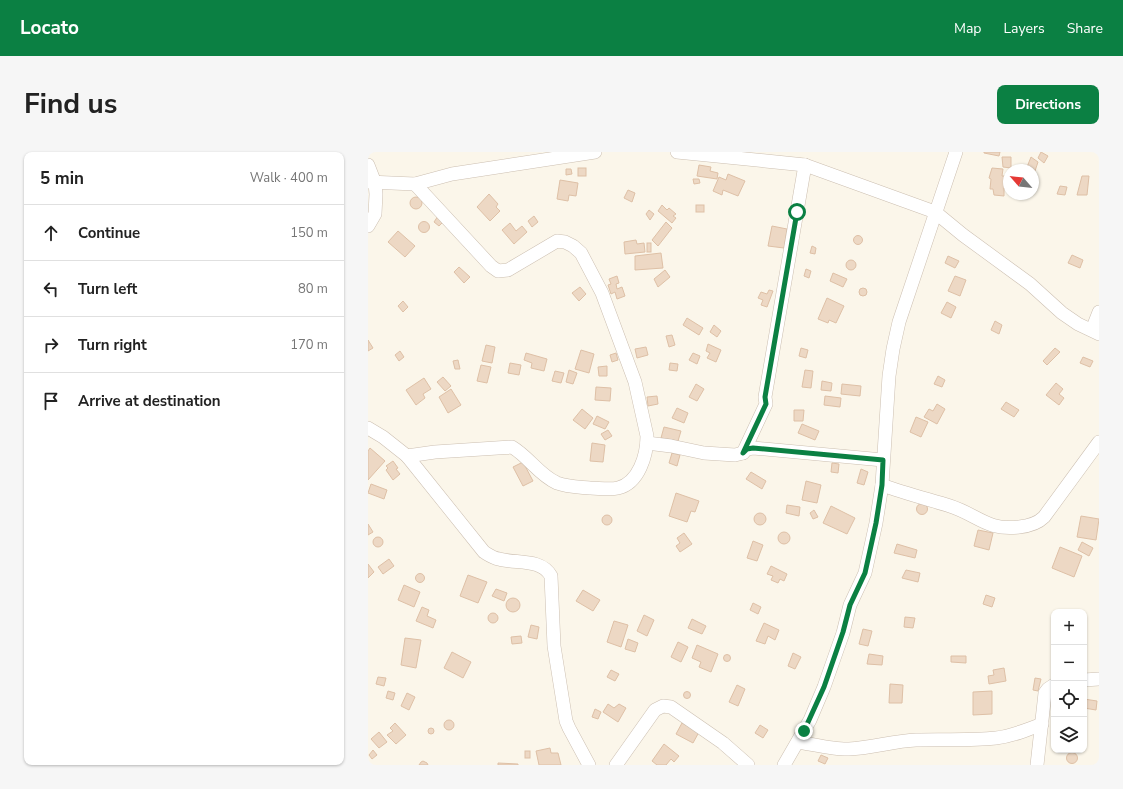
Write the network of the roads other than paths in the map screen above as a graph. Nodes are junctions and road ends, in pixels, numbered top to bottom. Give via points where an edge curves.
1 (595, 152) edge
2 (677, 152) edge
3 (956, 152) edge
4 (368, 165) edge
5 (805, 165) junction
6 (371, 182) edge
7 (415, 184) junction
8 (935, 212) junction
9 (368, 226) edge
10 (1099, 312) edge
11 (1095, 332) edge
12 (368, 428) edge
13 (1099, 442) edge
14 (647, 443) junction
15 (743, 453) junction
16 (407, 456) junction
17 (883, 460) junction
18 (882, 485) junction
19 (1099, 679) edge
20 (1087, 680) edge
21 (1051, 687) edge
22 (1042, 724) junction
23 (798, 742) junction
24 (590, 765) edge
25 (616, 765) edge
26 (748, 765) edge
27 (784, 765) edge
28 (1037, 765) edge

1 - 7 street via 452,174
2 - 5 street
3 - 8 street
4 - 6 street
5 - 8 street
5 - 15 street via 765,397 766,404
6 - 7 street
6 - 9 street via 376,194 375,214
7 - 14 street via 498,271 508,270 556,240 574,246 581,253 602,293 635,382
8 - 11 street via 963,236 1030,284 1062,314
8 - 17 street via 899,322 893,349
10 - 11 street
12 - 16 street
13 - 18 street via 1044,517 1039,522 1022,527 990,526 961,510
14 - 15 street via 704,453
14 - 16 street via 638,472 627,484 617,488 558,484 512,447
15 - 17 street via 753,448
16 - 24 street via 484,552 499,560 537,564 548,570 551,576 554,646 566,721
17 - 18 street
18 - 23 street via 865,573 850,605 824,687
19 - 20 street
21 - 22 street via 1045,693
22 - 23 street via 997,738 918,740 848,750
22 - 28 street
23 - 27 street
25 - 26 street via 655,710 663,706 671,707 690,720 723,743

